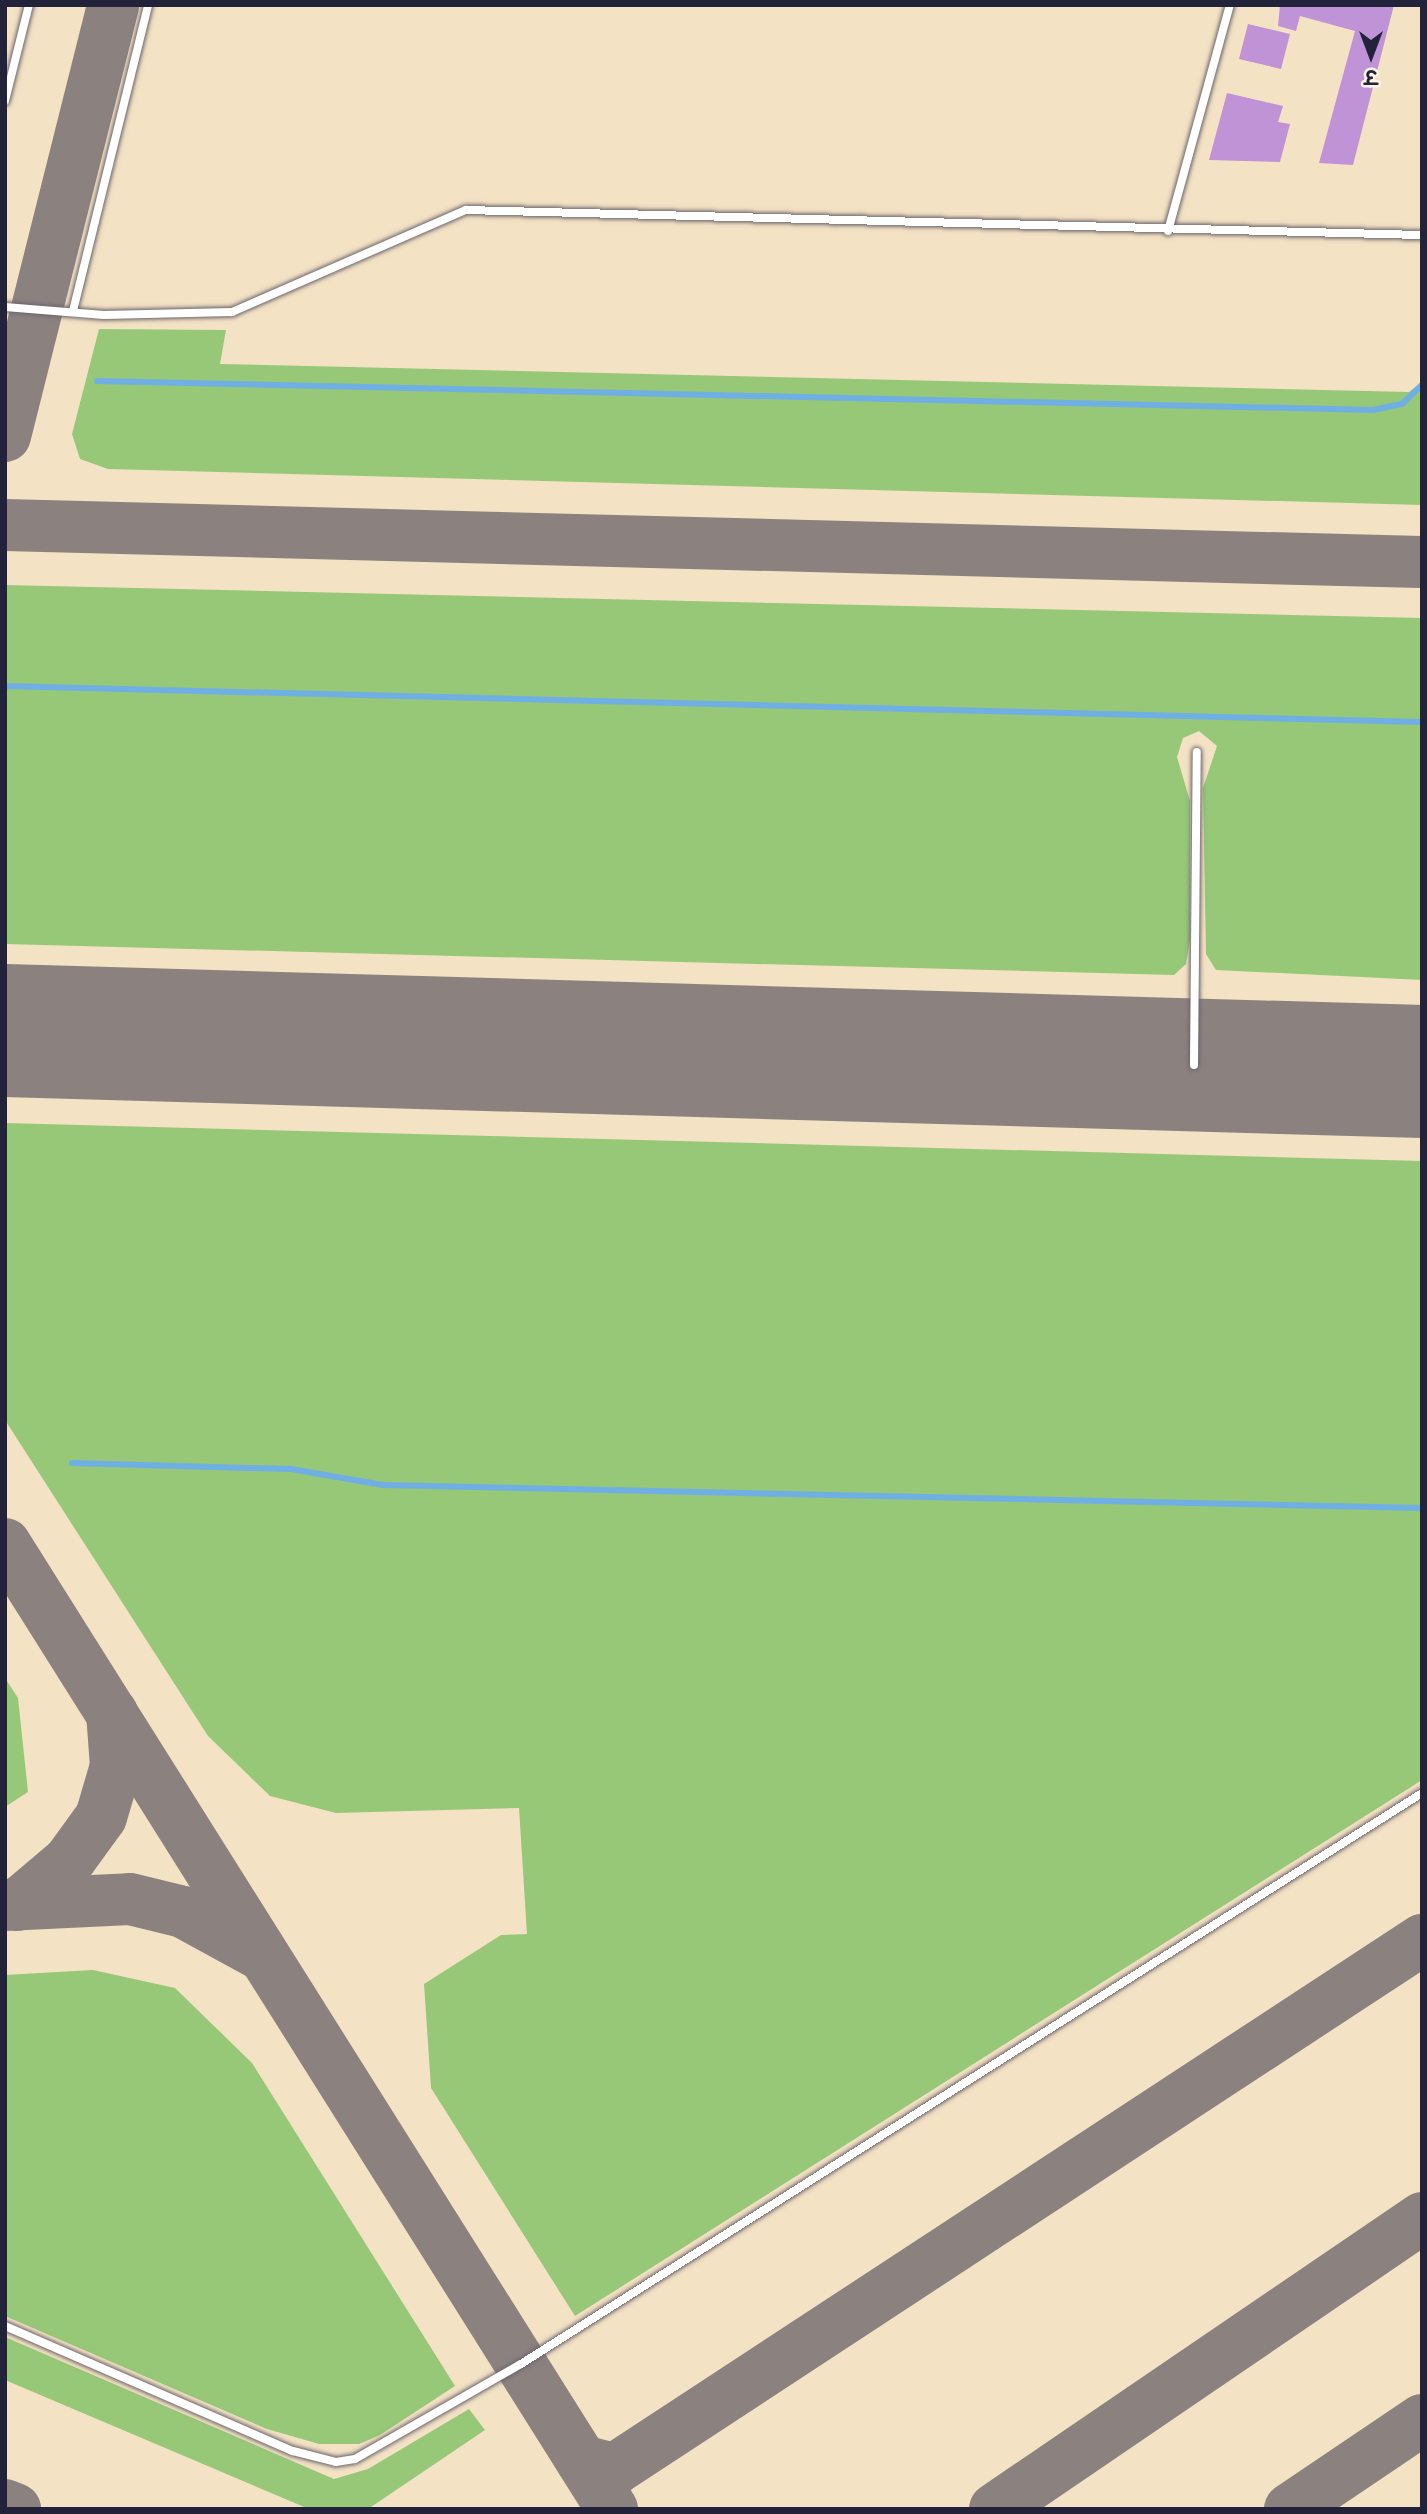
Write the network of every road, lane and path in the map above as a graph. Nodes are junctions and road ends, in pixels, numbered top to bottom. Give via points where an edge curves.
1 (29, 5) edge
2 (148, 5) edge
3 (1230, 5) edge
4 (5, 101) edge
5 (1168, 230) junction
6 (1422, 235) edge
7 (5, 307) edge
8 (73, 311) junction
9 (1197, 752) dead end
10 (1194, 1065) dead end
11 (1422, 1793) edge
12 (5, 2326) edge

1 - 4 lane
2 - 8 lane
3 - 5 lane
5 - 6 lane
5 - 8 lane via 466,210 232,312
7 - 8 lane
9 - 10 lane
11 - 12 lane via 521,2364 355,2459 337,2462 293,2451

